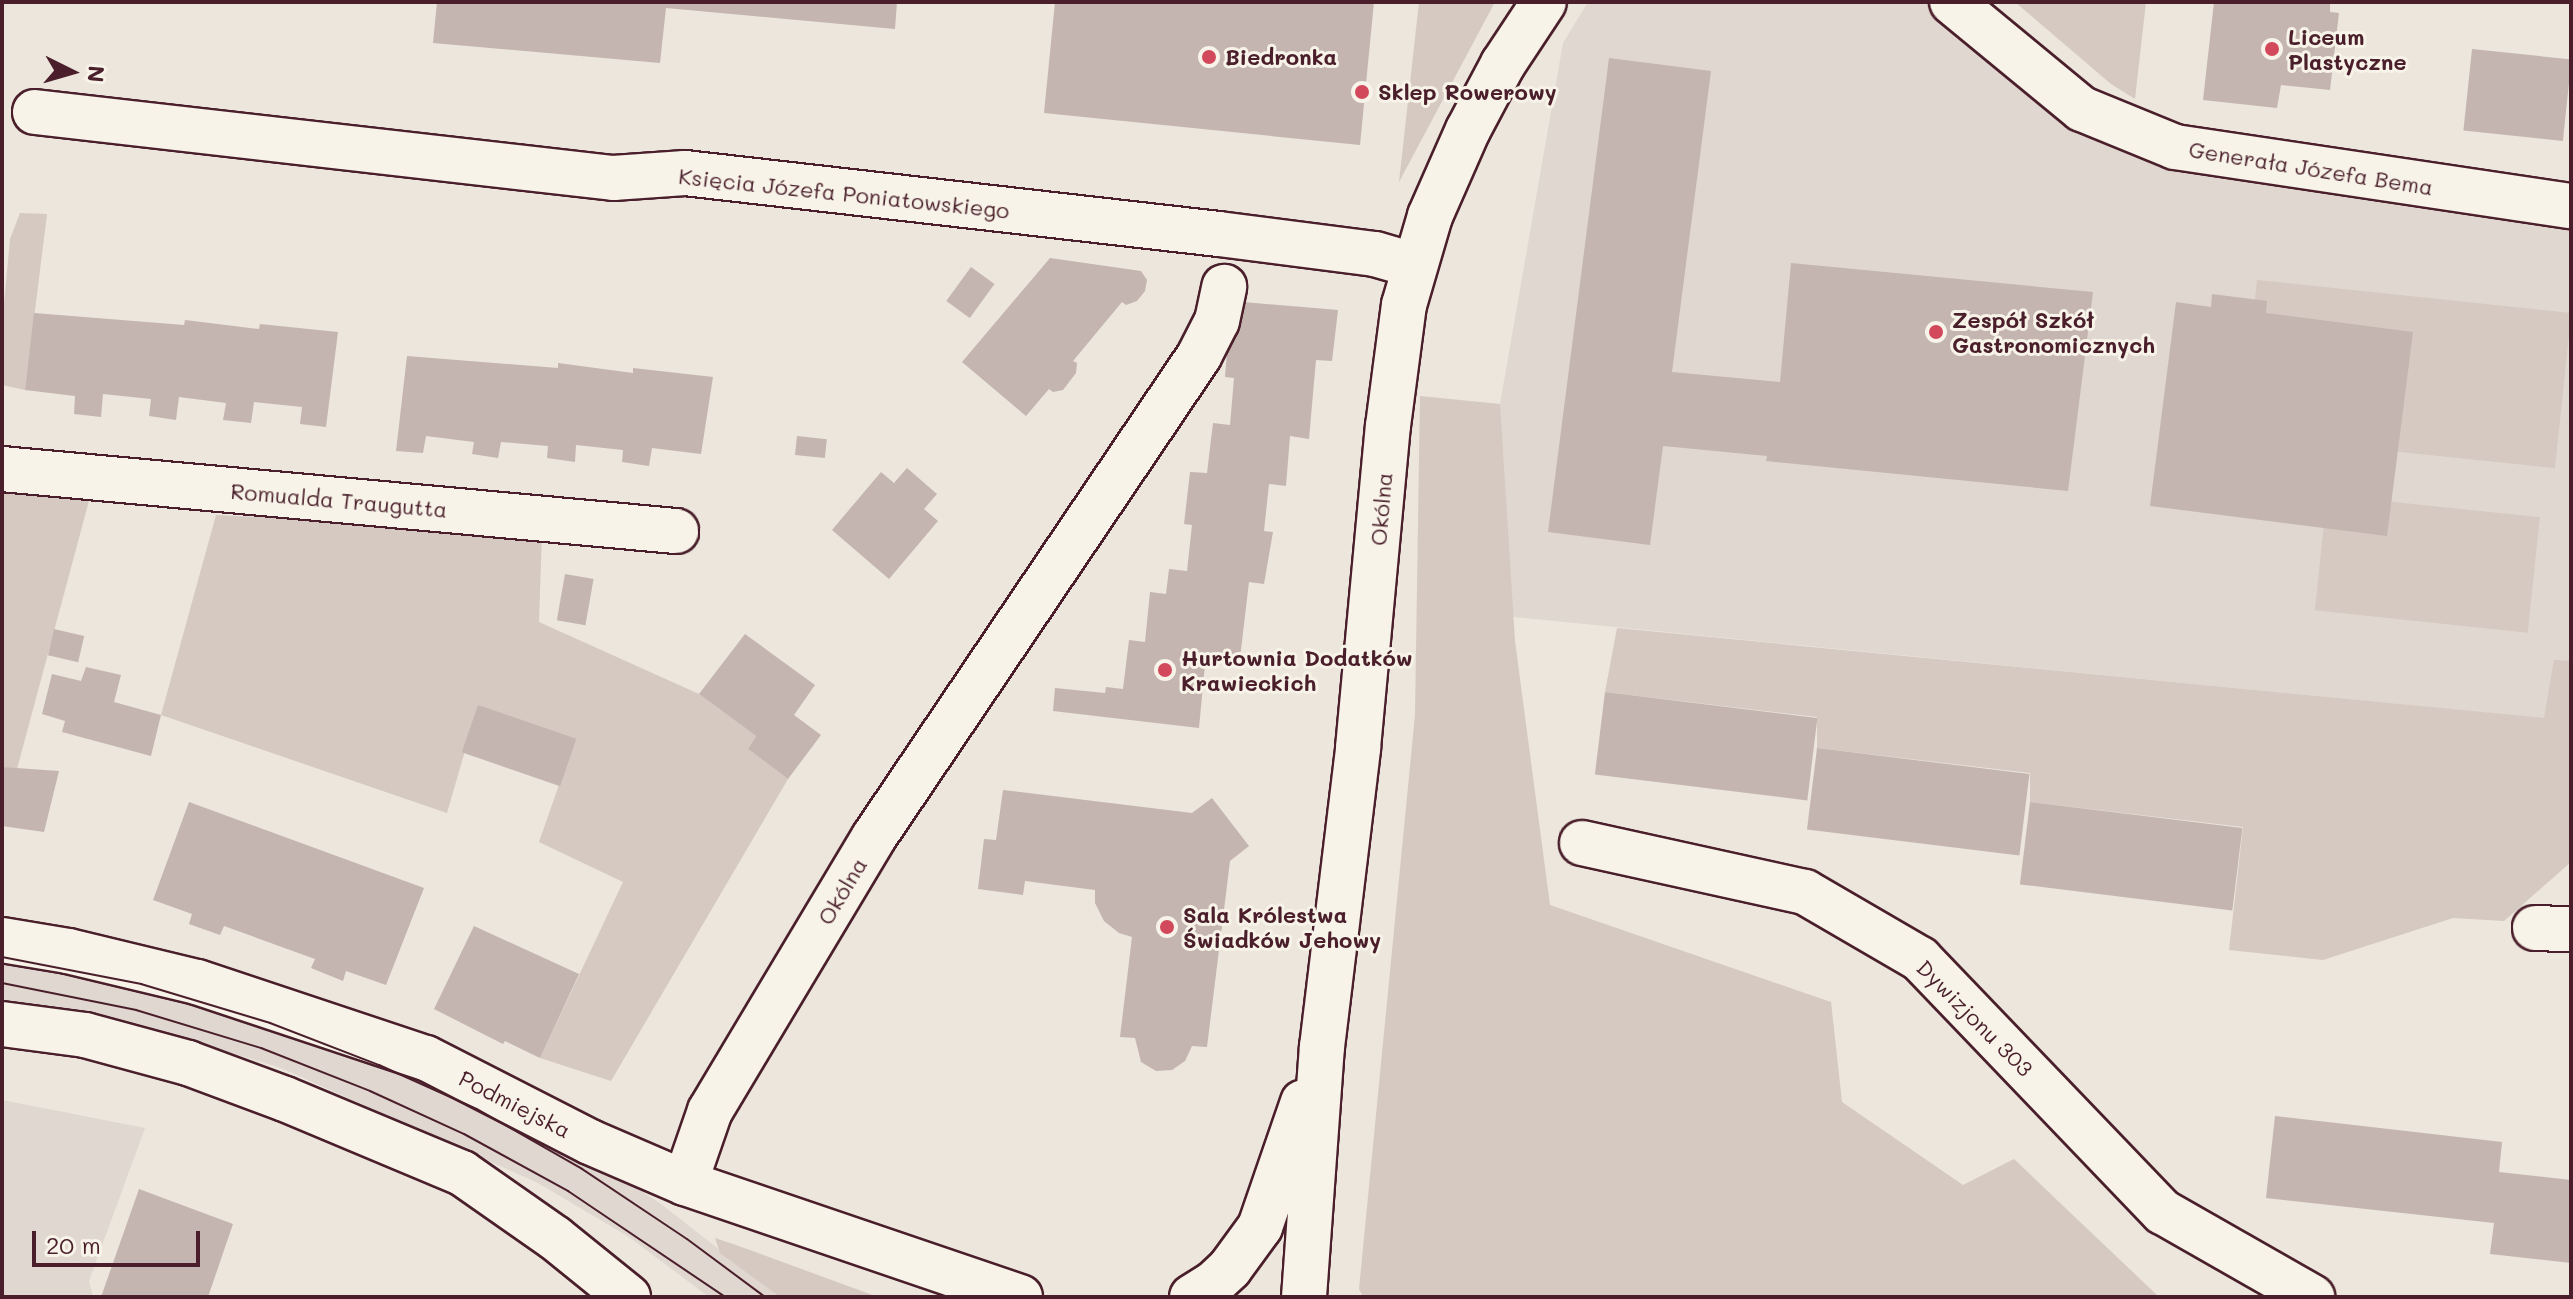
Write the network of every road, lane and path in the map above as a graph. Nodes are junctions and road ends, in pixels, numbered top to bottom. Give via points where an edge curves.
1 (1544, 2) edge
2 (1952, 2) edge
3 (35, 112) dead end
4 (2571, 206) edge
5 (1413, 265) junction
6 (1224, 287) dead end
7 (2, 469) edge
8 (676, 531) dead end
9 (1582, 843) dead end
10 (2, 940) edge
11 (2, 1024) edge
12 (1322, 1047) junction
13 (685, 1183) junction
14 (628, 1297) edge
15 (1020, 1297) edge
16 (1192, 1297) edge
17 (1304, 1297) edge
18 (2312, 1297) edge

1 - 5 street, Okólna via 1468,130
2 - 4 street, Generała Józefa Bema via 2082,109 2175,147
3 - 5 street, Księcia Józefa Poniatowskiego via 613,178 685,173 1219,234 1375,254
5 - 12 street, Okólna via 1396,346 1358,748
6 - 13 street, Okólna via 1217,321 1199,356 874,837 710,1111
7 - 8 street, Romualda Traugutta
9 - 18 street, Dywizjonu 303 via 1805,892 1920,959 2163,1212
10 - 13 street, Podmiejska via 197,982 426,1058 590,1142
11 - 14 street via 85,1035 188,1063 462,1173
12 - 16 street, Okólna via 1260,1227 1230,1268
12 - 17 street, Okólna
13 - 15 street, Podmiejska

